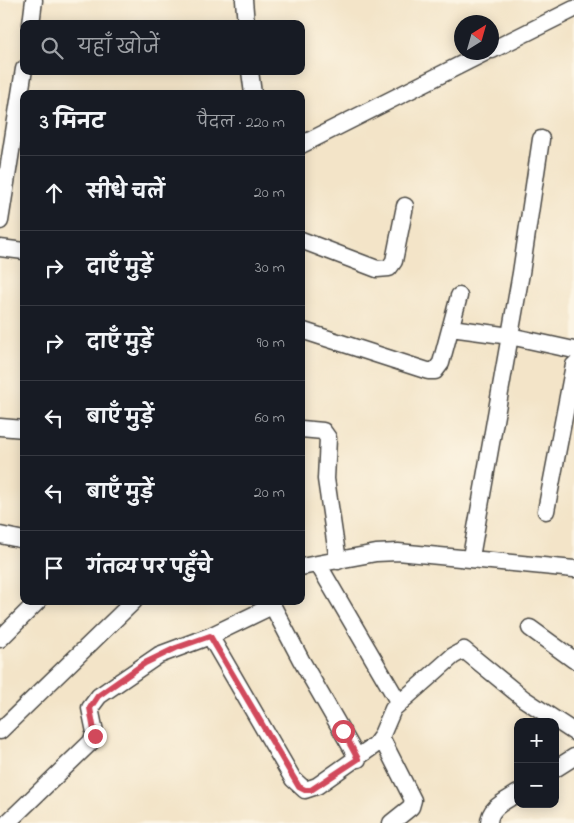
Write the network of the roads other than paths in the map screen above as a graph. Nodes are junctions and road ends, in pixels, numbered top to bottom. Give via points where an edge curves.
1 (34, 0) edge
2 (244, 0) edge
3 (574, 8) edge
4 (32, 20) edge
5 (246, 20) edge
6 (499, 46) edge
7 (470, 60) edge
8 (23, 75) edge
9 (250, 75) edge
10 (21, 90) edge
11 (252, 90) edge
12 (20, 94) edge
13 (541, 139) dead end
14 (305, 143) edge
15 (405, 206) dead end
16 (0, 221) edge
17 (305, 242) edge
18 (0, 248) edge
19 (20, 250) edge
20 (459, 296) dead end
21 (451, 328) junction
22 (305, 331) edge
23 (510, 336) junction
24 (574, 350) edge
25 (574, 365) edge
26 (0, 427) edge
27 (20, 429) edge
28 (305, 429) edge
29 (546, 511) dead end
30 (1, 537) edge
31 (20, 539) edge
32 (471, 557) junction
33 (338, 561) junction
34 (318, 564) junction
35 (305, 566) edge
36 (574, 569) edge
37 (34, 605) edge
38 (130, 605) edge
39 (267, 605) edge
40 (272, 605) edge
41 (530, 628) dead end
42 (210, 636) junction
43 (0, 639) edge
44 (574, 660) edge
45 (399, 703) junction
46 (0, 732) edge
47 (574, 732) edge
48 (381, 737) junction
49 (574, 758) edge
50 (358, 759) junction
51 (559, 767) edge
52 (514, 796) edge
53 (7, 823) edge
54 (390, 823) edge
55 (489, 823) edge

1 - 4 street
2 - 5 street
3 - 6 street
7 - 14 street
8 - 10 street
9 - 11 street
12 - 16 street
13 - 23 street
15 - 17 street via 394,261 389,268 377,269
18 - 19 street
20 - 21 street
21 - 22 street via 441,363 435,371
21 - 23 street
23 - 24 street
23 - 32 street
25 - 29 street
26 - 27 street
28 - 33 street via 324,431 328,438 326,479
30 - 31 street
32 - 33 street via 398,552
32 - 36 street
33 - 34 street
34 - 35 street
34 - 45 street
37 - 43 street
38 - 46 street
39 - 42 street
40 - 50 street
41 - 44 street
42 - 50 street via 299,787 311,790
42 - 53 street via 159,655 98,696 90,708 95,732 91,742
45 - 47 street via 464,650 524,699
45 - 48 street via 390,714
48 - 50 street
48 - 54 street via 414,800 411,807
49 - 51 street
52 - 55 street via 496,807

